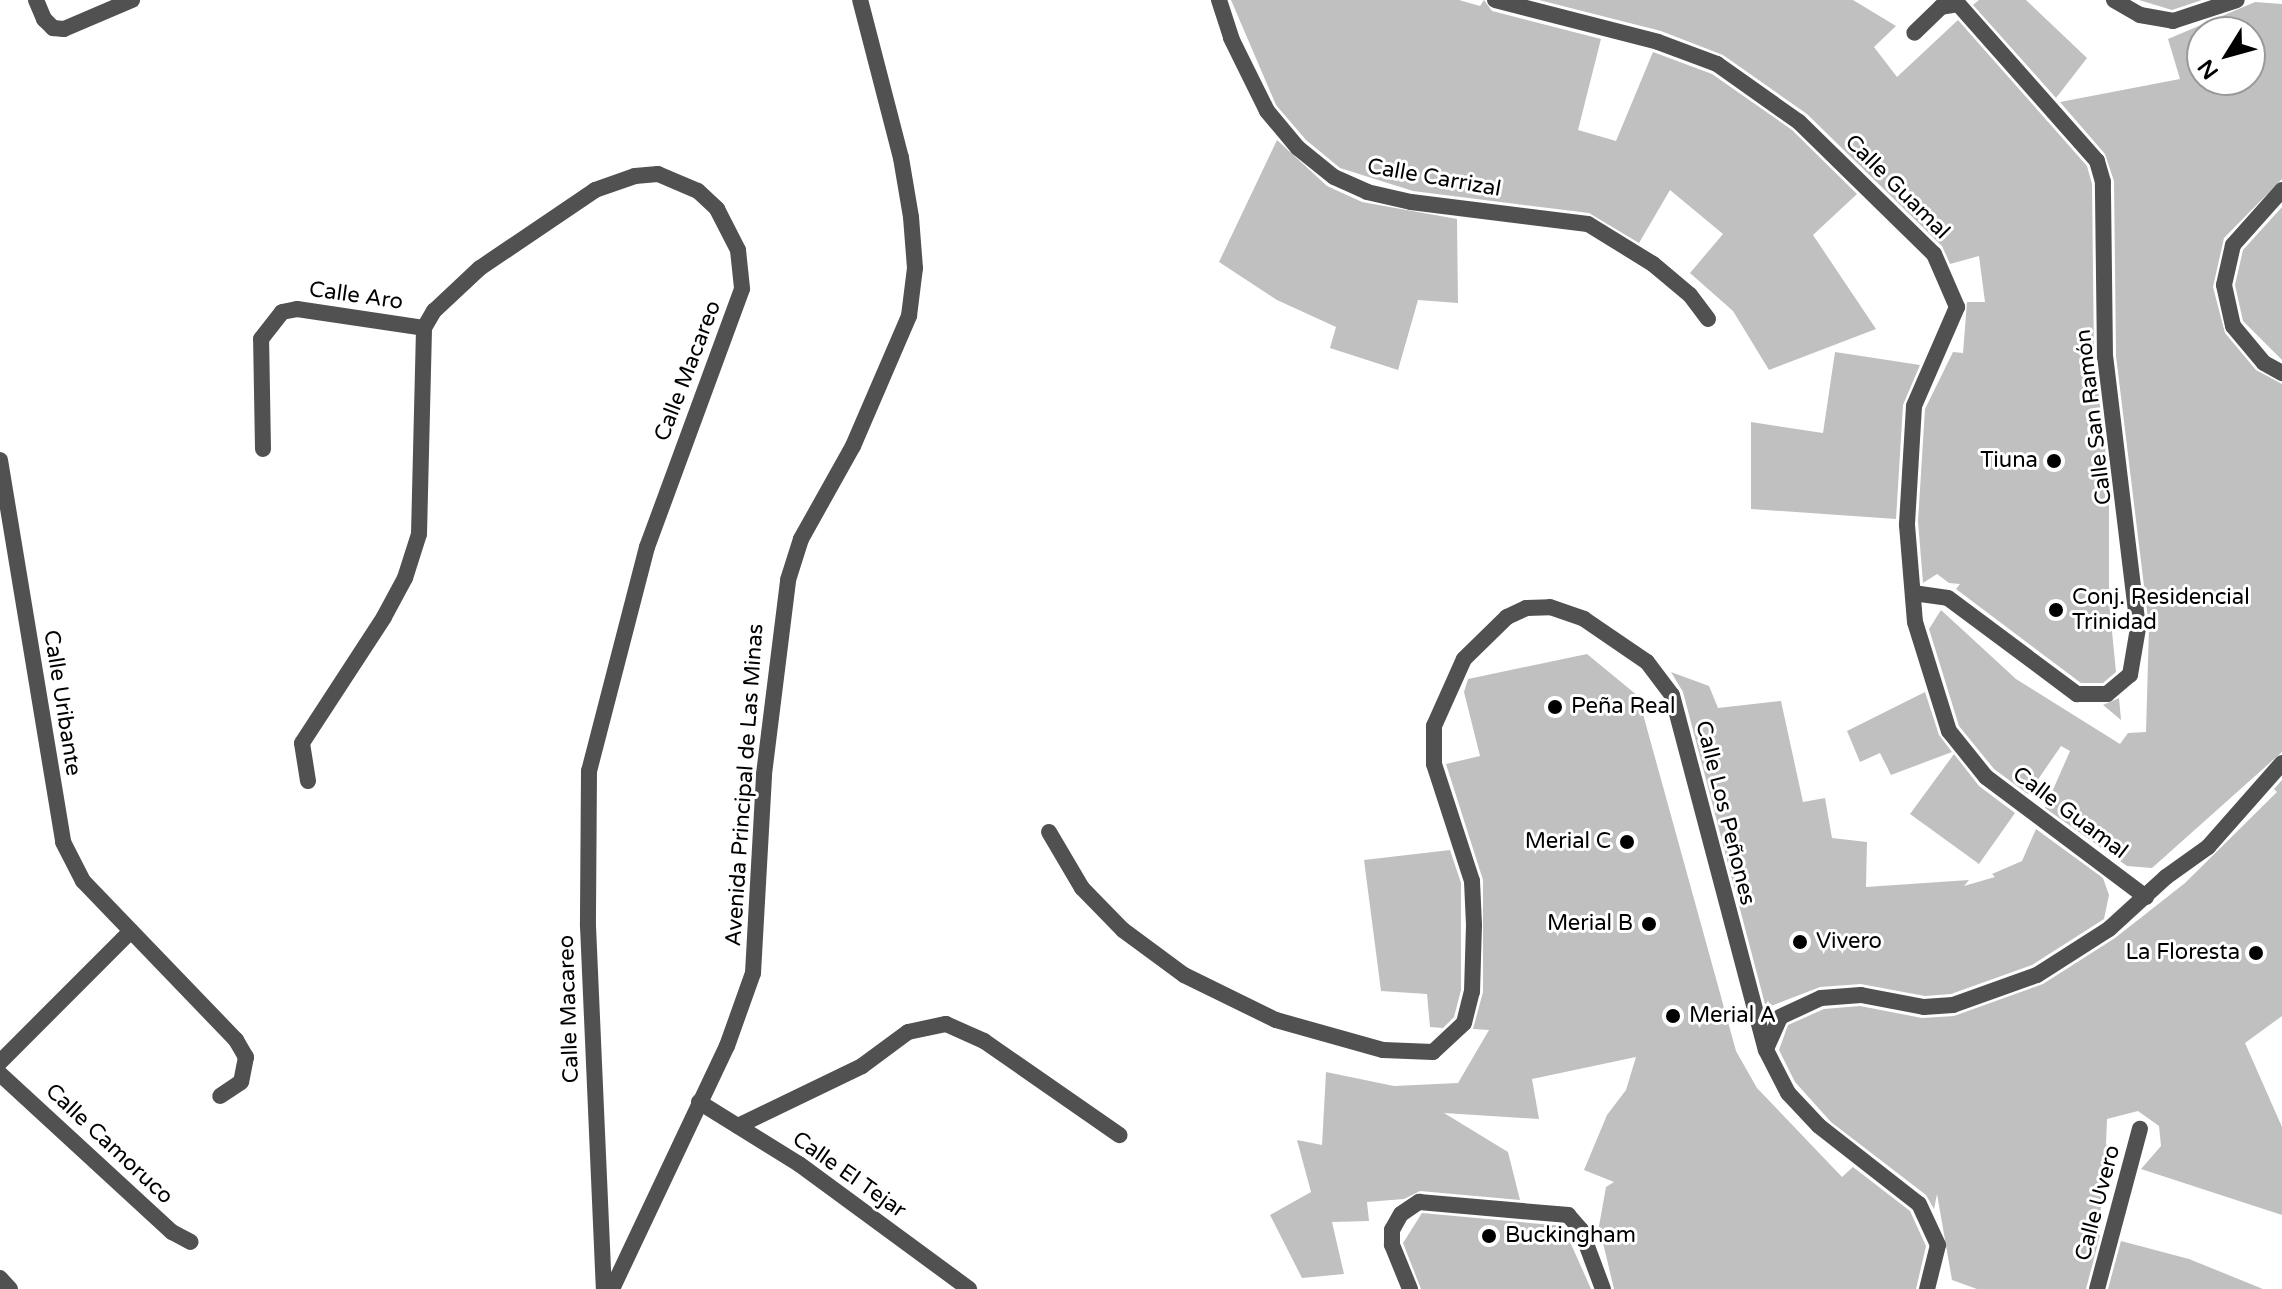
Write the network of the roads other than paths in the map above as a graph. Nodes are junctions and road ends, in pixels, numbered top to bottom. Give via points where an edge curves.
1 (36, 0) edge
2 (132, 0) edge
3 (860, 0) edge
4 (1219, 0) edge
5 (1495, 0) edge
6 (2114, 0) edge
7 (2237, 0) edge
8 (1914, 33) dead end
9 (2282, 190) edge
10 (1708, 319) dead end
11 (424, 328) junction
12 (2282, 373) edge
13 (263, 449) dead end
14 (0, 460) edge
15 (1913, 593) junction
16 (2282, 763) edge
17 (308, 781) dead end
18 (1049, 832) dead end
19 (2146, 897) junction
20 (131, 931) junction
21 (1766, 1050) junction
22 (0, 1062) edge
23 (0, 1074) edge
24 (220, 1096) dead end
25 (699, 1102) junction
26 (738, 1126) junction
27 (2140, 1129) dead end
28 (1119, 1135) dead end
29 (191, 1242) dead end
30 (0, 1278) edge
31 (10, 1289) edge
32 (604, 1289) edge
33 (612, 1289) edge
34 (969, 1289) edge
35 (1410, 1289) edge
36 (1603, 1289) edge
37 (1927, 1289) edge
38 (2097, 1289) edge

1 - 2 street via 53,28 64,29
3 - 25 street, Avenida Principal de Las Minas via 911,217 915,268 909,316 853,446 801,539 788,580 764,774 753,973
4 - 10 street, Calle Carrizal via 1231,38 1267,111 1298,148 1334,177 1367,192 1411,202 1588,224 1653,264 1690,295
5 - 15 street, Calle Guamal via 1658,42 1717,64 1799,122 1934,254 1957,307 1912,417 1907,525
6 - 7 street via 2140,15 2173,21
8 - 15 street, Calle San Ramón via 1941,7 1958,4 2097,161 2103,182 2105,357 2127,502 2138,628 2130,675 2107,694 2077,694 1948,598
9 - 12 street via 2233,245 2224,285 2233,326 2264,363
11 - 13 street, Calle Aro via 297,309 282,312 261,339
11 - 17 street via 419,534 405,578 384,617 302,743
11 - 32 street, Calle Macareo via 455,287 480,268 595,190 635,176 678,179 698,191 717,209 742,267 734,314 647,547 589,771 588,926
14 - 20 street, Calle Uribante via 63,842 83,881
15 - 19 street, Calle Guamal via 1915,622 1959,748 1986,777
16 - 19 street via 2208,847
18 - 21 street, Calle Los Peñones via 1082,888 1123,930 1184,975 1276,1020 1383,1050 1433,1052 1464,1023 1472,992 1474,925 1472,881 1434,764 1434,726 1476,642 1526,608 1565,611 1647,662 1672,695
19 - 21 street via 2074,954 2037,975 1953,1005 1924,1007 1861,995 1821,998 1780,1017
20 - 22 street
20 - 24 street, Calle Uribante via 236,1040 246,1057 241,1082
21 - 37 street, Calle Los Peñones via 1788,1093 1819,1126 1919,1204 1938,1245
23 - 29 street, Calle Camoruco via 172,1232
25 - 26 street, Calle El Tejar
25 - 33 street, Avenida Principal de Las Minas
26 - 28 street via 862,1066 908,1032 946,1024 984,1041
26 - 34 street, Calle El Tejar
27 - 38 street, Calle Uvero
30 - 31 street
35 - 36 street via 1392,1245 1392,1230 1401,1214 1419,1202 1568,1215 1581,1230

